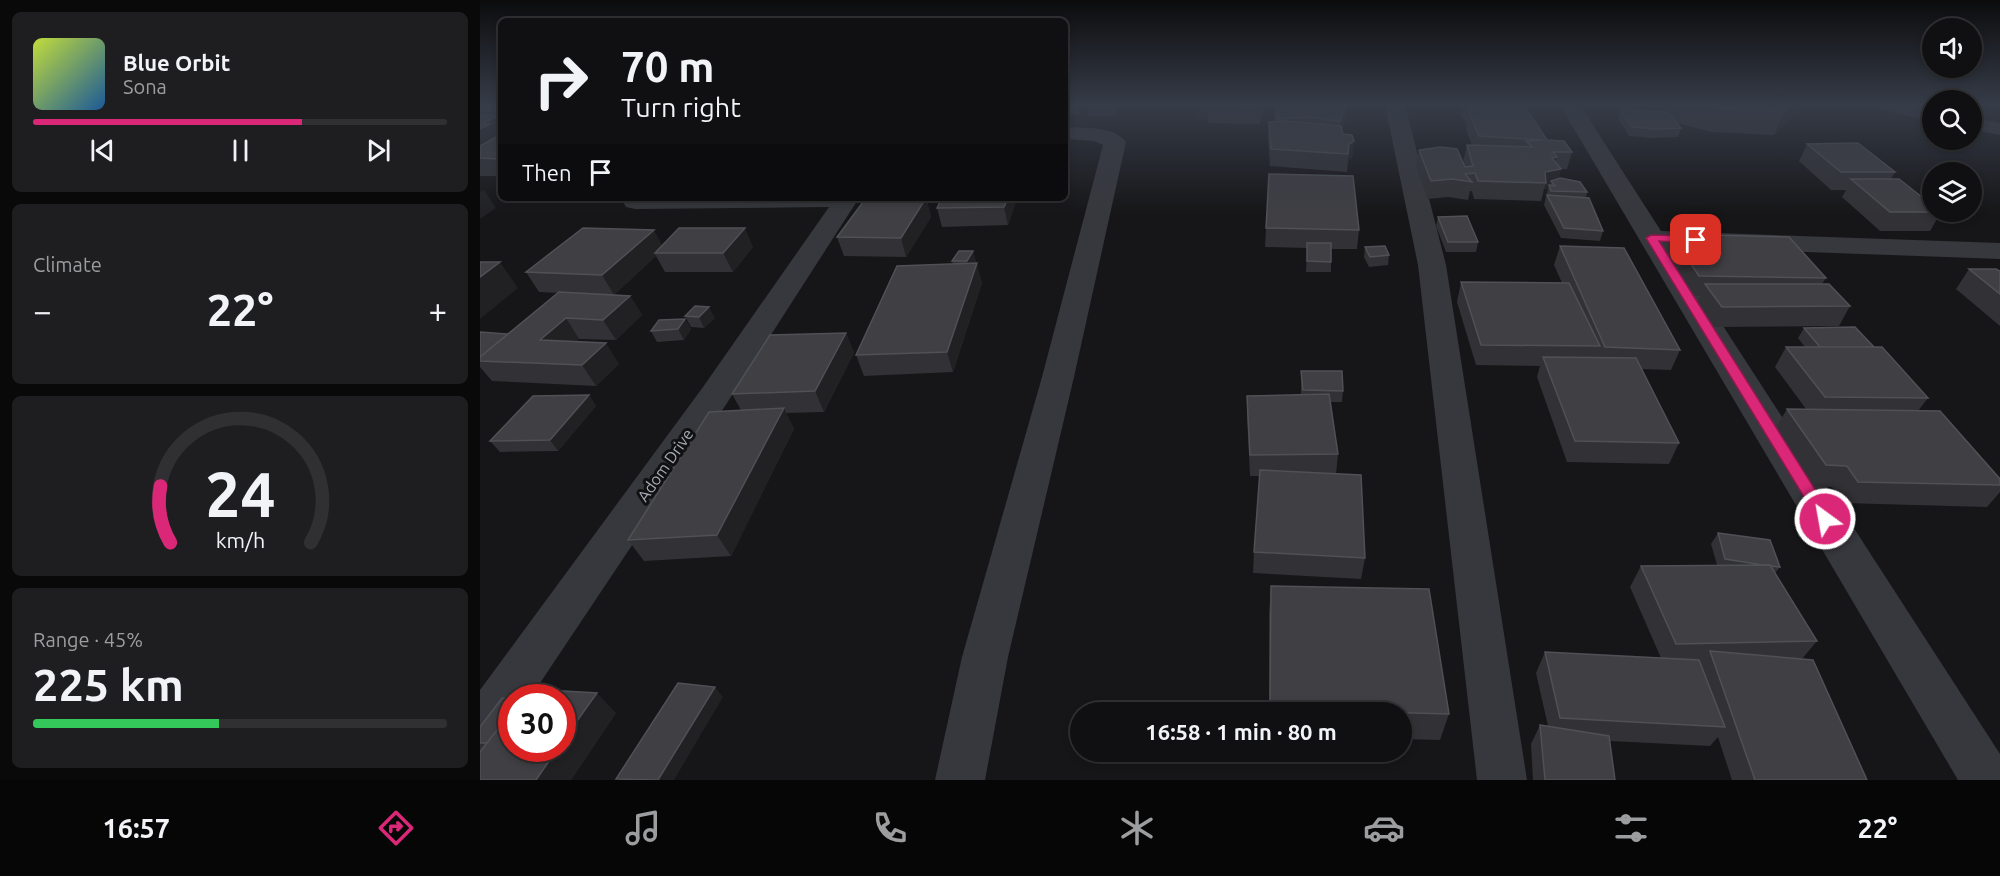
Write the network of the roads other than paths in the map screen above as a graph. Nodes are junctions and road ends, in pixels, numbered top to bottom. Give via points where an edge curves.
1 (1113, 141) edge
2 (1403, 141) edge
3 (1592, 141) edge
4 (636, 201) edge
5 (706, 201) edge
6 (846, 201) edge
7 (1651, 238) junction
8 (2000, 251) edge
9 (480, 730) edge
10 (960, 780) edge
11 (1502, 780) edge
12 (1987, 780) edge

1 - 10 street via 1112,166 985,657
2 - 11 street via 1432,265
3 - 7 street
4 - 5 street
6 - 9 street, Adom Drive
7 - 8 street
7 - 12 street

